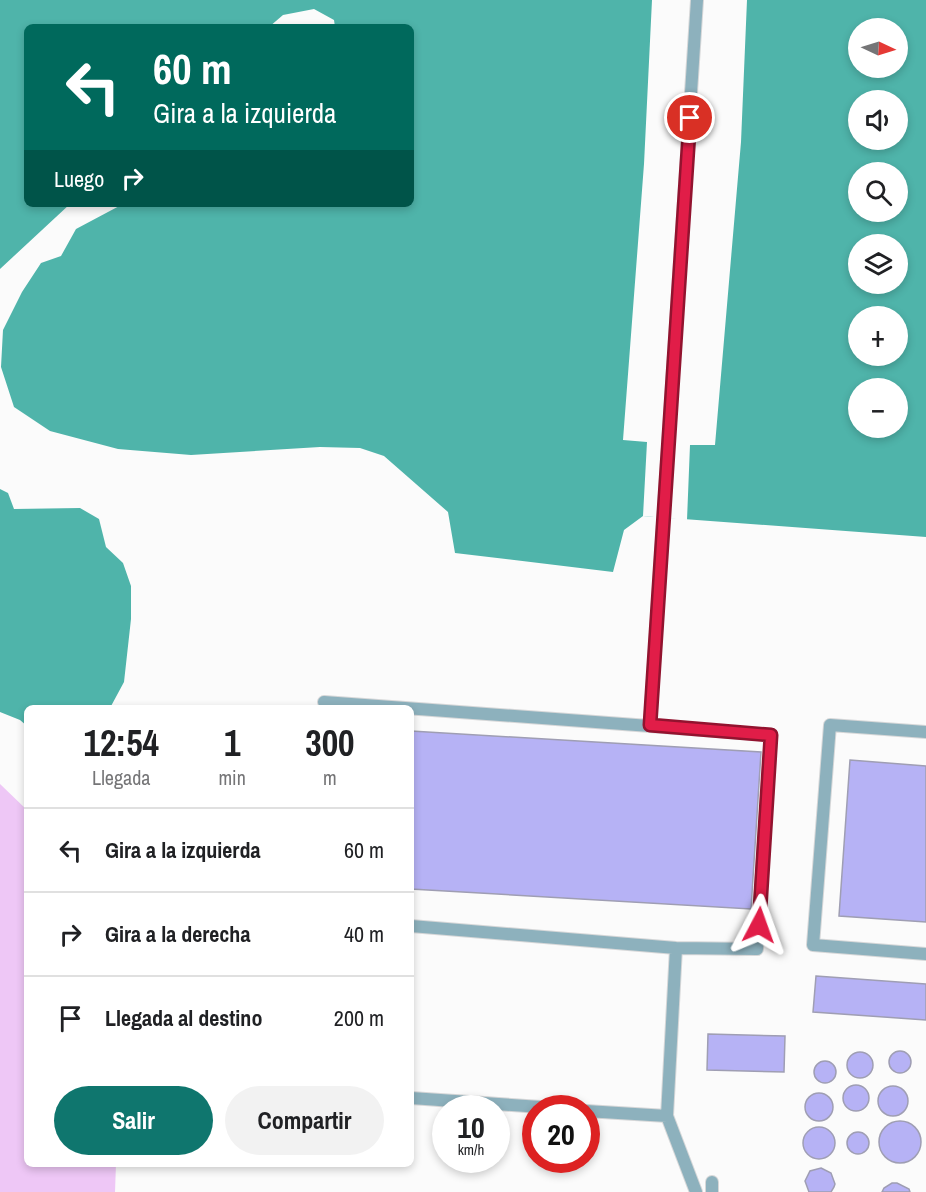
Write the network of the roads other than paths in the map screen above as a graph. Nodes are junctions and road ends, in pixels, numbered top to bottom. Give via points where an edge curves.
1 (698, 0) edge
2 (324, 702) dead end
3 (367, 705) edge
4 (414, 708) edge
5 (650, 725) junction
6 (926, 732) edge
7 (414, 926) edge
8 (676, 948) junction
9 (926, 954) edge
10 (414, 1098) edge
11 (522, 1106) edge
12 (600, 1112) edge
13 (667, 1116) junction
14 (696, 1192) edge

1 - 5 lane
2 - 3 lane
4 - 5 lane
5 - 8 lane via 771,735 758,949
6 - 9 lane via 831,725 813,945
7 - 8 lane
8 - 13 lane
10 - 11 lane
12 - 13 lane
13 - 14 lane

